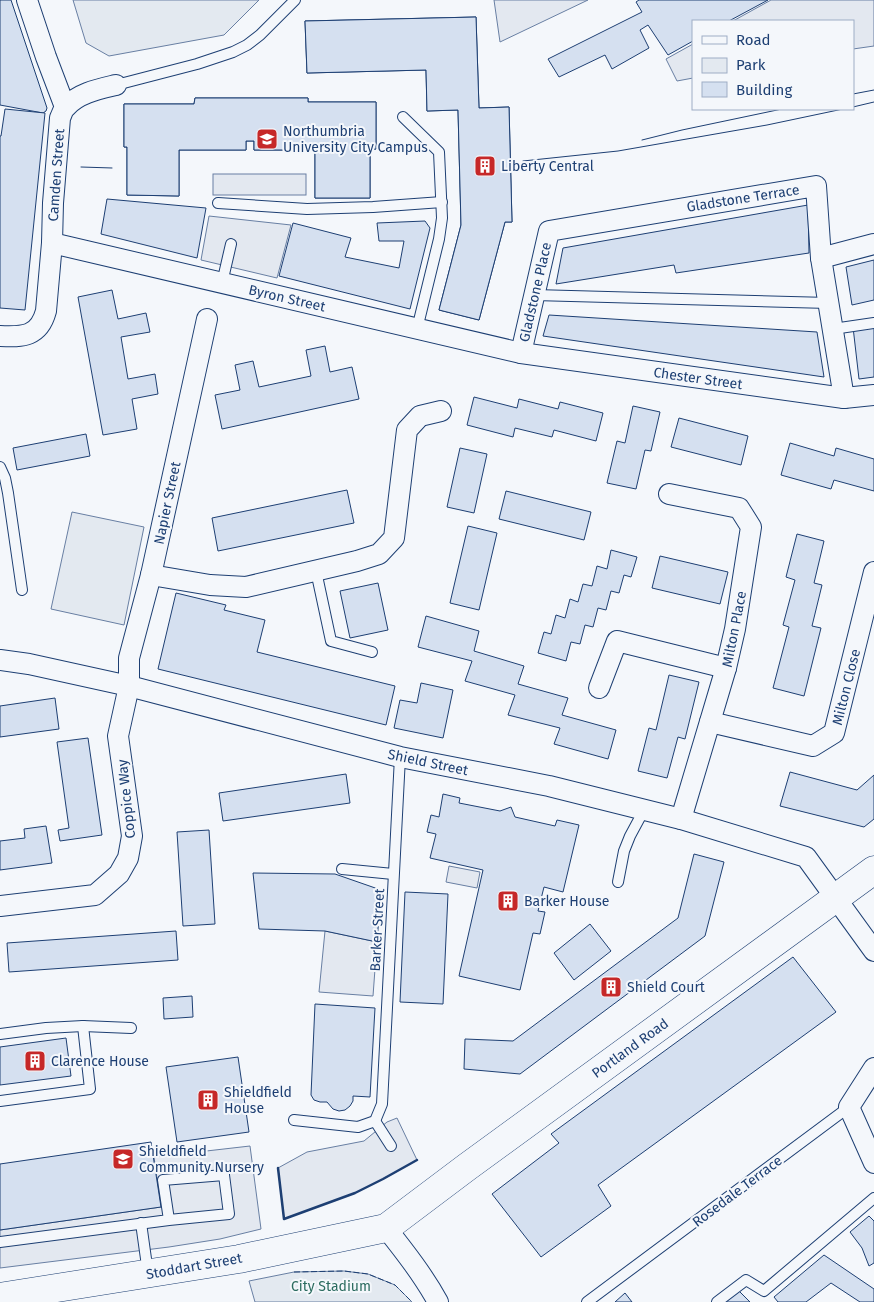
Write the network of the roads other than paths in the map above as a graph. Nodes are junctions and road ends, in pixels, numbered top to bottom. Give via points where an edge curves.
1 (27, 0) edge
2 (295, 0) edge
3 (116, 85) joint
4 (65, 107) junction
5 (403, 117) dead end
6 (442, 202) junction
7 (218, 203) dead end
8 (549, 231) joint
9 (52, 243) junction
10 (231, 244) dead end
11 (874, 244) edge
12 (821, 258) junction
13 (222, 283) junction
14 (534, 295) junction
15 (829, 303) junction
16 (206, 319) dead end
17 (874, 323) edge
18 (833, 328) junction
19 (417, 329) junction
20 (0, 336) edge
21 (521, 354) junction
22 (874, 395) edge
23 (844, 398) junction
24 (441, 411) dead end
25 (0, 467) edge
26 (669, 494) dead end
27 (316, 571) junction
28 (874, 572) edge
29 (151, 575) junction
30 (22, 590) dead end
31 (372, 652) dead end
32 (0, 660) edge
33 (726, 668) junction
34 (129, 686) junction
35 (599, 688) dead end
36 (710, 722) junction
37 (400, 758) junction
38 (644, 810) junction
39 (681, 819) junction
40 (342, 869) dead end
41 (874, 870) edge
42 (393, 874) junction
43 (618, 882) dead end
44 (836, 898) junction
45 (0, 906) edge
46 (874, 951) edge
47 (83, 1026) junction
48 (131, 1028) dead end
49 (0, 1034) edge
50 (874, 1068) edge
51 (0, 1101) edge
52 (849, 1107) junction
53 (294, 1120) dead end
54 (374, 1121) junction
55 (391, 1146) dead end
56 (874, 1163) edge
57 (874, 1198) edge
58 (169, 1220) junction
59 (141, 1223) junction
60 (386, 1228) junction
61 (0, 1242) edge
62 (148, 1274) junction
63 (0, 1297) edge
64 (438, 1302) edge
65 (587, 1302) edge
66 (717, 1302) edge

1 - 4 street
2 - 3 lane via 247,45 197,64
3 - 4 street via 90,92
4 - 9 street, Camden Street via 59,128
5 - 6 lane via 439,152
6 - 7 lane via 307,209
6 - 19 lane via 440,239
8 - 12 street, Gladstone Terrace via 816,186
8 - 14 street, Gladstone Place
9 - 13 street, Byron Street
9 - 20 street, Camden Street via 43,322 32,334
10 - 13 lane
11 - 12 street
12 - 15 street, Gladstone Terrace
13 - 19 street, Byron Street
14 - 15 lane
14 - 21 street, Gladstone Place
15 - 18 street, Gladstone Terrace
16 - 29 street, Napier Street
17 - 18 lane
18 - 23 street, Gladstone Terrace
19 - 21 street, Byron Street
21 - 23 street, Chester Street
22 - 23 street, Chester Street
24 - 27 street via 420,416 407,430 394,538 379,554
25 - 30 lane via 8,493
26 - 33 street, Milton Place via 739,508 751,527
27 - 29 street via 246,587 210,585
27 - 31 lane via 332,641
28 - 36 street, Milton Close via 834,733 814,746
29 - 34 street, Napier Street via 129,658
32 - 34 street, Shield Street
33 - 35 street via 617,641
33 - 36 street, Milton Place
34 - 37 street, Shield Street
34 - 45 street, Coppice Way via 118,736 132,836 128,858 120,874 95,895
36 - 39 street, Milton Place
37 - 38 street, Shield Street via 549,786
37 - 42 lane, Barker Street
38 - 39 street, Shield Street
38 - 43 lane via 624,851
39 - 44 street, Shield Street via 806,857
40 - 42 lane
41 - 44 main road, Portland Road
42 - 54 lane, Barker Street via 382,1104
44 - 46 street, Shield Street
44 - 60 main road, Portland Road
47 - 48 lane
47 - 49 lane
47 - 51 lane via 90,1089
50 - 52 street, Rosedale Terrace
52 - 56 street
52 - 65 lane, Rosedale Terrace
53 - 54 lane via 358,1127
54 - 55 lane
57 - 66 lane via 764,1291 746,1280
58 - 58 lane via 163,1180 224,1175 229,1214
58 - 59 lane
59 - 61 lane
59 - 62 lane
60 - 62 main road, Stoddart Street via 239,1259
60 - 64 street via 413,1261
62 - 63 main road, Stoddart Street

